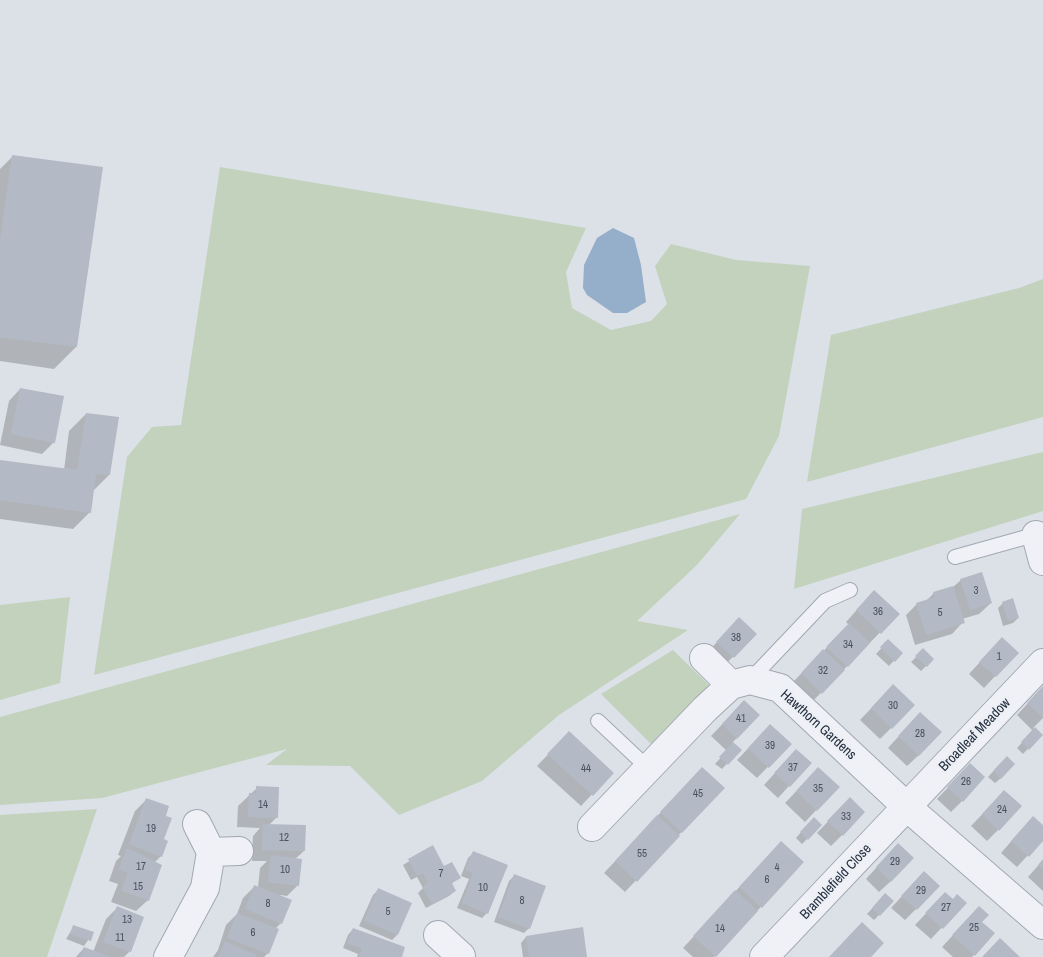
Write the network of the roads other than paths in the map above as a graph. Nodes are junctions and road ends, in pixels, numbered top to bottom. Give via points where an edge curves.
1 (1039, 534) edge
2 (955, 557) dead end
3 (1043, 561) edge
4 (850, 590) dead end
5 (704, 658) dead end
6 (1043, 663) edge
7 (741, 682) junction
8 (598, 721) dead end
9 (648, 768) junction
10 (906, 807) junction
11 (197, 824) dead end
12 (592, 827) dead end
13 (239, 851) dead end
14 (211, 852) junction
15 (1043, 925) edge
16 (438, 935) dead end
17 (462, 956) edge
18 (767, 956) edge
19 (168, 957) edge

1 - 2 lane
1 - 3 street
4 - 7 lane via 825,601
5 - 7 street
6 - 10 street, Broadleaf Meadow
7 - 9 street
7 - 10 street, Hawthorn Gardens via 780,688
8 - 9 lane
9 - 12 street
10 - 15 street, Hawthorn Gardens
10 - 18 street, Bramblefield Close
11 - 14 street
13 - 14 street
14 - 19 street via 205,888
16 - 17 street

